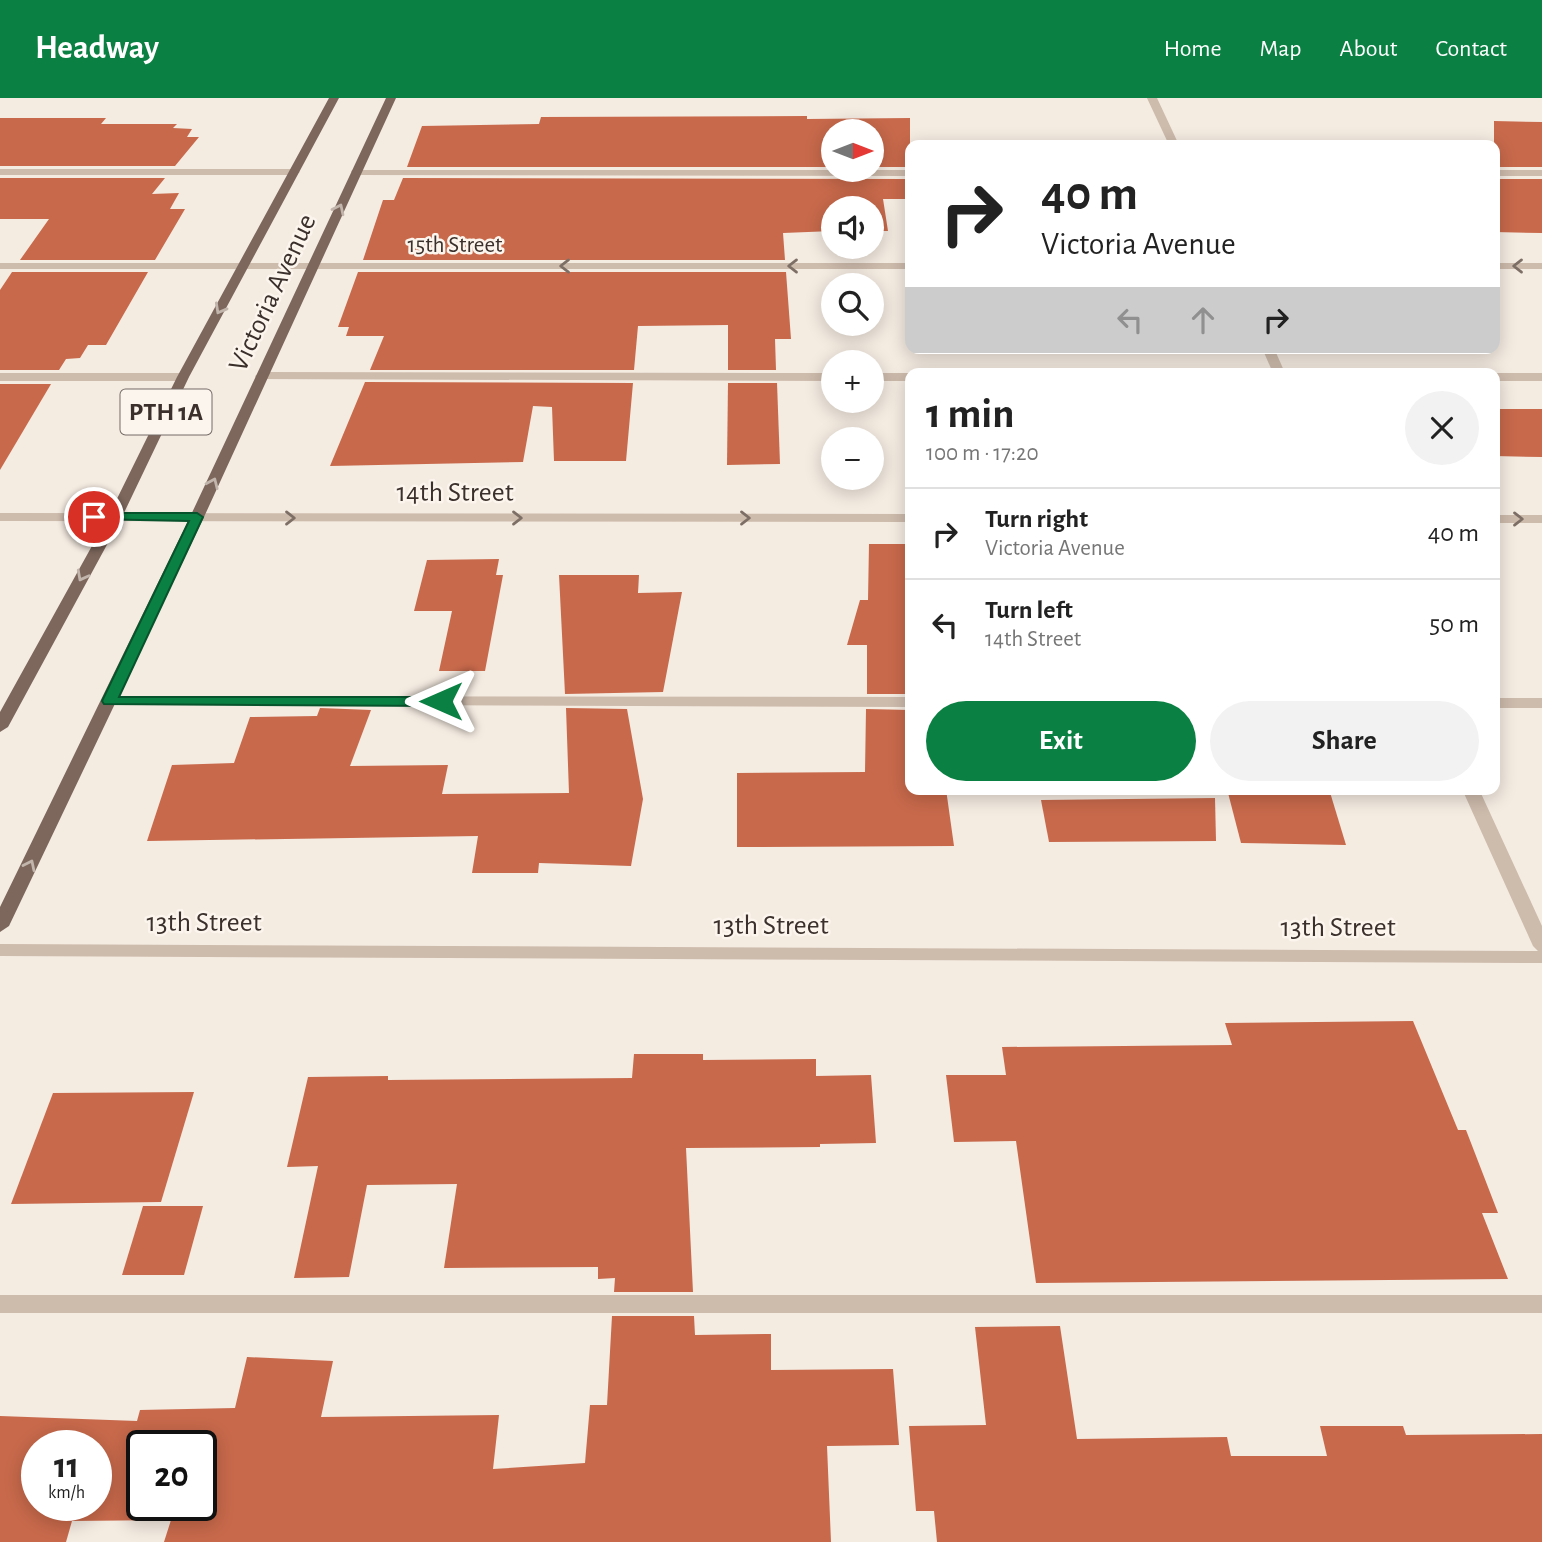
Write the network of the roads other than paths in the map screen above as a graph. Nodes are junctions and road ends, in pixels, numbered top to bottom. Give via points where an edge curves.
1 (334, 98) edge
2 (391, 98) edge
3 (1152, 98) edge
4 (1172, 140) edge
5 (0, 172) edge
6 (295, 172) junction
7 (356, 172) junction
8 (905, 173) edge
9 (1500, 173) edge
10 (1542, 173) edge
11 (0, 266) edge
12 (311, 266) junction
13 (905, 266) edge
14 (1500, 266) edge
15 (1542, 266) edge
16 (244, 267) junction
17 (261, 376) junction
18 (0, 377) edge
19 (183, 377) junction
20 (821, 377) edge
21 (884, 377) edge
22 (905, 377) edge
23 (1500, 377) edge
24 (1542, 377) edge
25 (0, 517) edge
26 (115, 517) junction
27 (197, 517) junction
28 (905, 519) edge
29 (1500, 519) edge
30 (1542, 519) edge
31 (7, 700) edge
32 (110, 701) junction
33 (905, 702) edge
34 (1500, 703) edge
35 (1542, 703) edge
36 (0, 727) edge
37 (1473, 795) edge
38 (0, 926) edge
39 (1542, 946) edge
40 (0, 950) edge
41 (1542, 957) edge
42 (0, 1304) edge
43 (1542, 1304) edge

1 - 6 main road, Victoria Avenue / PTH 1A
2 - 7 main road, Victoria Avenue / PTH 1A
3 - 4 street
5 - 6 street
6 - 16 main road, Victoria Avenue / PTH 1A
7 - 8 street
12 -> 7 main road, Victoria Avenue / PTH 1A
9 - 10 street
11 - 16 street, 15th Street
13 -> 12 street, 15th Street
12 - 16 street, 15th Street
12 - 17 main road, Victoria Avenue / PTH 1A
15 -> 14 street
16 -> 19 main road, Victoria Avenue / PTH 1A
17 - 20 street
27 -> 17 main road, Victoria Avenue / PTH 1A
18 - 19 street
19 - 26 main road, Victoria Avenue / PTH 1A
21 - 22 street
23 - 24 street
25 - 26 street, 14th Street
26 - 27 street, 14th Street
26 -> 31 main road, Victoria Avenue / PTH 1A
27 -> 28 street, 14th Street
27 - 32 main road, Victoria Avenue / PTH 1A
29 -> 30 street
31 - 36 main road, Victoria Avenue / PTH 1A
32 - 33 street
38 -> 32 main road, Victoria Avenue / PTH 1A
34 - 35 street
37 - 39 street
40 - 41 street, 13th Street
42 - 43 street

